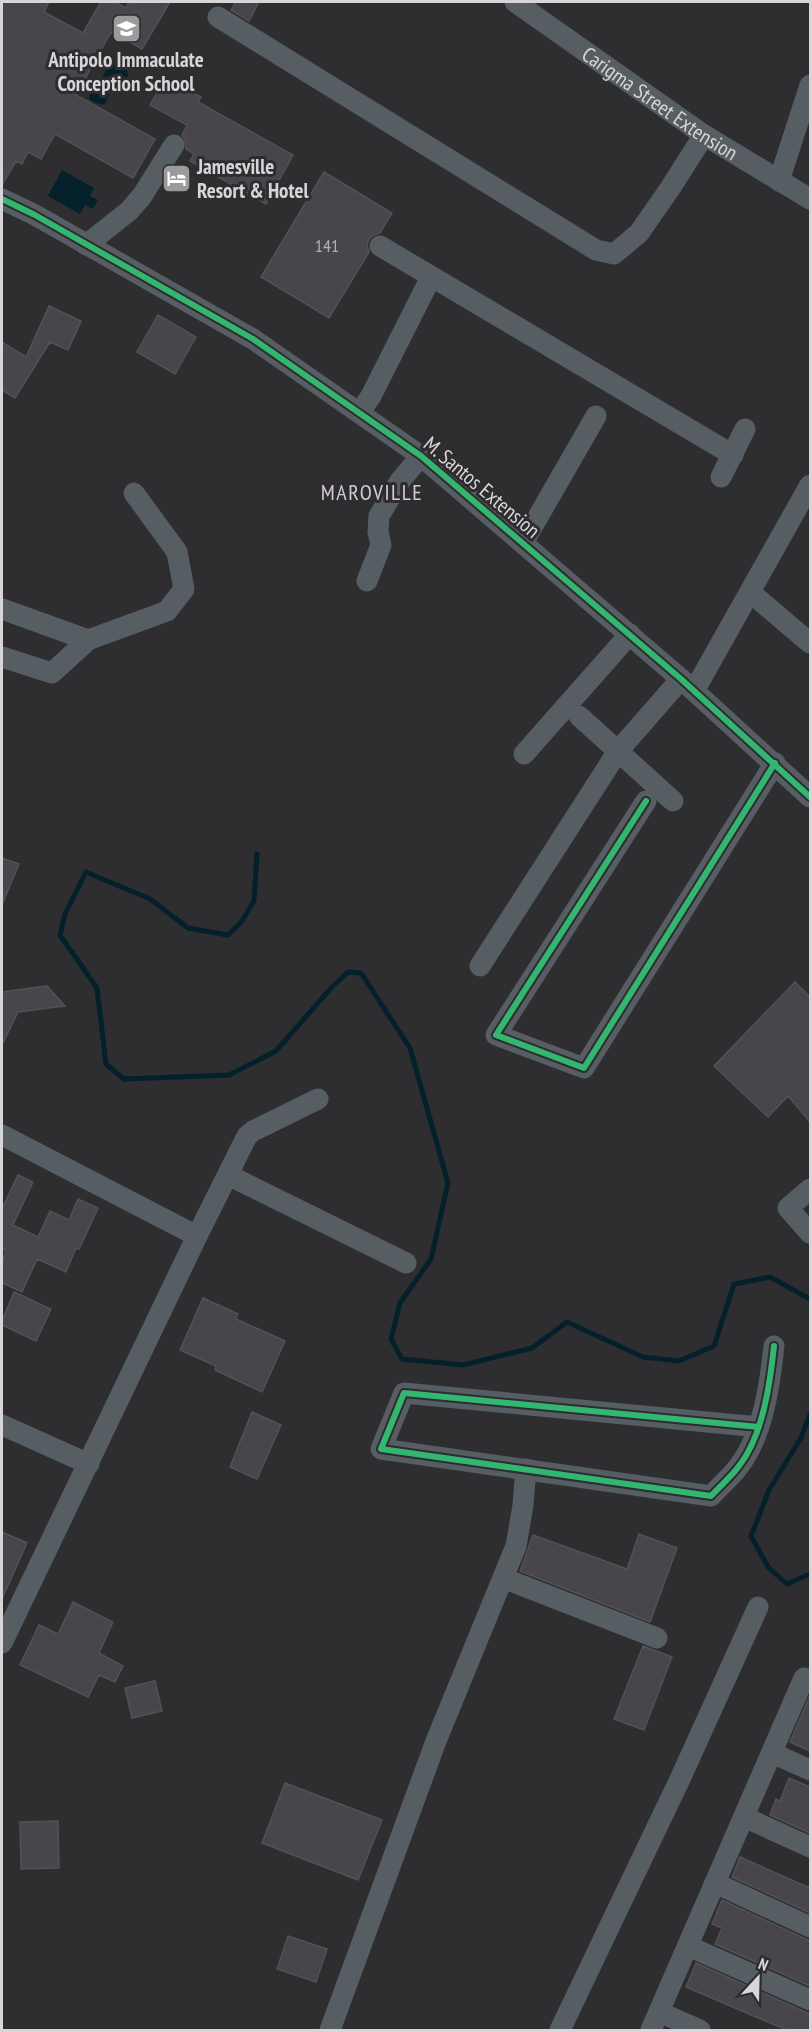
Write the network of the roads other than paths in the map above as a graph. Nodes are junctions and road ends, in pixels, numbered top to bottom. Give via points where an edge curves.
1 (515, 2) edge
2 (218, 17) dead end
3 (810, 85) edge
4 (704, 135) junction
5 (174, 145) dead end
6 (779, 181) junction
7 (2, 199) edge
8 (810, 199) edge
9 (86, 244) junction
10 (380, 246) dead end
11 (431, 277) junction
12 (360, 412) junction
13 (596, 416) dead end
14 (745, 429) dead end
15 (732, 455) junction
16 (421, 456) junction
17 (721, 477) dead end
18 (810, 485) edge
19 (134, 493) dead end
20 (804, 513) edge
21 (523, 543) junction
22 (367, 581) dead end
23 (750, 592) junction
24 (2, 609) edge
25 (630, 634) junction
26 (88, 640) junction
27 (810, 643) edge
28 (2, 657) edge
29 (688, 685) junction
30 (579, 716) dead end
31 (618, 752) junction
32 (524, 754) dead end
33 (775, 763) junction
34 (810, 797) edge
35 (646, 801) dead end
36 (673, 801) dead end
37 (480, 966) dead end
38 (318, 1099) dead end
39 (2, 1135) edge
40 (228, 1176) junction
41 (810, 1189) edge
42 (810, 1233) edge
43 (197, 1236) junction
44 (406, 1263) dead end
45 (774, 1346) dead end
46 (2, 1425) edge
47 (759, 1427) junction
48 (89, 1464) junction
49 (526, 1469) junction
50 (503, 1578) junction
51 (758, 1608) dead end
52 (657, 1638) dead end
53 (2, 1643) edge
54 (807, 1679) edge
55 (772, 1753) junction
56 (810, 1770) edge
57 (744, 1817) junction
58 (810, 1847) edge
59 (715, 1883) junction
60 (810, 1926) edge
61 (688, 1946) junction
62 (810, 2000) edge
63 (655, 2021) edge
64 (330, 2031) edge
65 (560, 2031) edge
66 (700, 2031) edge

1 - 4 street, Carigma Street Extension
2 - 4 street via 596,250 614,254 639,233
3 - 6 street
4 - 6 street, Carigma Street Extension
5 - 9 street via 129,211
6 - 8 street, Carigma Street Extension
7 - 9 street, M. Santos Extension
9 - 12 street, M. Santos Extension via 253,339
10 - 11 street
11 - 12 street
11 - 15 street
12 - 16 street, M. Santos Extension
13 - 21 street
14 - 15 street
15 - 17 street
16 - 21 street, M. Santos Extension
16 - 22 street via 379,516 381,545
18 - 20 street
19 - 26 street via 177,552 184,589 167,611
20 - 23 street
21 - 25 street, M. Santos Extension
23 - 27 street
23 - 29 street
24 - 26 street
25 - 29 street, M. Santos Extension
25 - 32 street
26 - 28 street via 52,673
29 - 31 street
29 - 33 street, M. Santos Extension
30 - 31 street
31 - 36 street
31 - 37 street
33 - 34 street, M. Santos Extension
33 - 35 street via 584,1068 496,1035
38 - 40 street via 247,1136
39 - 43 street
40 - 43 street
40 - 44 street
41 - 42 street via 788,1208
43 - 48 street
45 - 47 street
46 - 48 street
47 - 49 street via 740,1465 711,1496
47 - 49 street via 404,1393 381,1449
48 - 53 street
49 - 50 street via 516,1546
50 - 52 street
50 - 64 street via 436,1741
51 - 65 street
54 - 55 street
55 - 56 street
55 - 57 street
57 - 58 street
57 - 59 street
59 - 60 street
59 - 61 street
61 - 62 street
61 - 63 street
63 - 66 street

